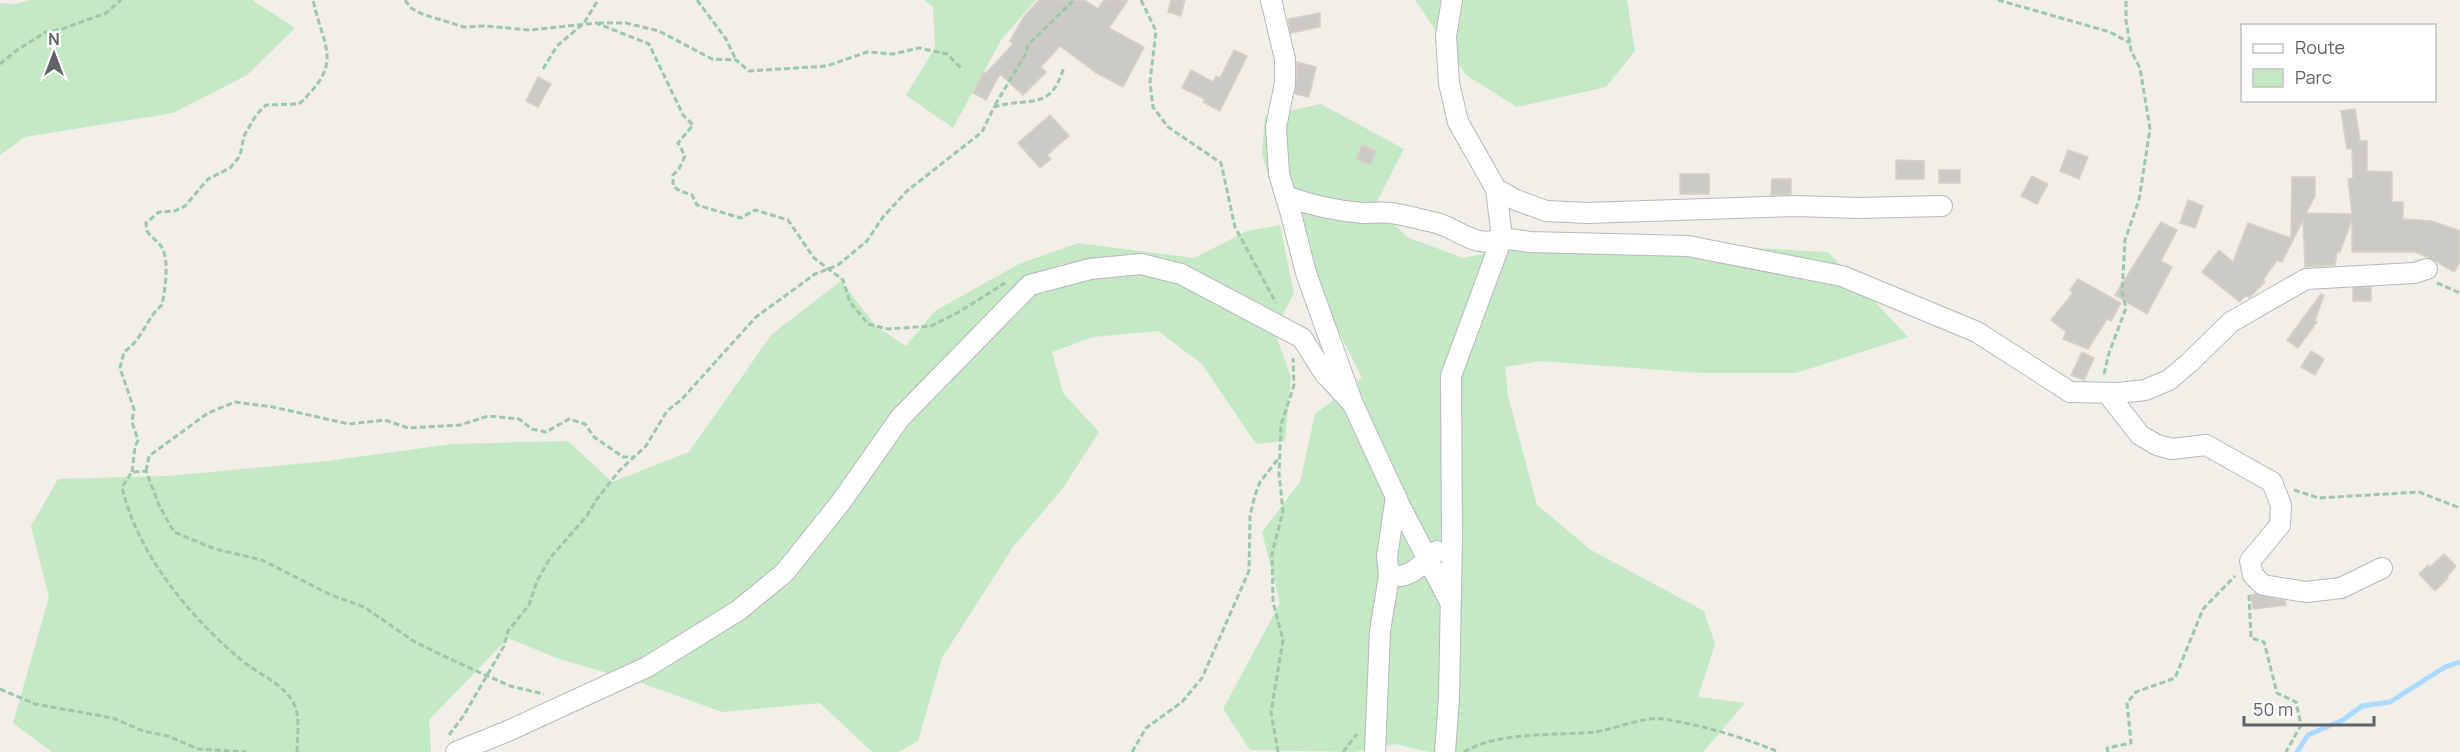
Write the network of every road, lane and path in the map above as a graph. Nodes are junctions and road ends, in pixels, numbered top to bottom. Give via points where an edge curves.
1 (121, 0) edge
2 (313, 0) edge
3 (405, 0) edge
4 (598, 0) edge
5 (697, 0) edge
6 (1074, 0) edge
7 (1141, 0) edge
8 (1271, 0) edge
9 (1452, 0) edge
10 (1998, 0) edge
11 (2126, 0) edge
12 (584, 23) junction
13 (596, 23) junction
14 (2130, 43) junction
15 (736, 60) junction
16 (0, 64) edge
17 (1065, 67) dead end
18 (543, 69) dead end
19 (962, 69) dead end
20 (994, 107) junction
21 (1496, 189) junction
22 (1286, 196) junction
23 (1942, 206) dead end
24 (1502, 238) junction
25 (828, 269) junction
26 (2427, 269) dead end
27 (1010, 282) dead end
28 (1277, 305) dead end
29 (1293, 334) junction
30 (2097, 394) junction
31 (1353, 404) junction
32 (1279, 457) junction
33 (636, 458) junction
34 (146, 471) junction
35 (132, 472) junction
36 (2272, 482) junction
37 (1396, 496) junction
38 (2460, 508) edge
39 (1452, 539) junction
40 (1427, 558) junction
41 (2252, 568) junction
42 (2382, 568) dead end
43 (1389, 576) junction
44 (1451, 604) junction
45 (486, 674) junction
46 (0, 689) edge
47 (553, 693) dead end
48 (449, 748) edge
49 (247, 752) edge
50 (297, 752) edge
51 (1132, 752) edge
52 (1278, 752) edge
53 (1375, 752) edge
54 (1445, 752) edge
55 (1464, 752) edge
56 (1779, 752) edge
57 (2108, 752) edge
58 (2286, 752) edge

1 - 16 path via 106,13 46,32
2 - 35 path via 328,46 328,67 314,90 299,104 266,105 244,136 240,156 230,168 204,183 185,206 159,212 146,223 147,231 164,254 166,286 162,305 135,344 124,352 120,368 134,409 132,422 138,440
3 - 12 path via 422,14 464,27 530,30
4 - 12 path
5 - 15 path via 726,39
6 - 20 path via 1028,45
7 - 28 path via 1156,31 1150,81 1153,107 1168,127 1221,163 1235,227
8 - 22 street via 1285,59 1285,83 1276,127 1279,174
9 - 21 street via 1446,36 1453,102 1458,122
10 - 14 path via 2110,32
11 - 14 path
12 - 13 path
12 - 18 path via 557,46
13 - 15 path via 626,22 659,31 711,59
13 - 25 path via 649,44 683,115 693,125 678,143 685,156 673,175 673,186 692,195 697,205 715,211 741,218 755,210 788,220 814,258
14 - 30 path via 2140,68 2150,129 2139,200 2125,240 2122,292 2126,308
15 - 19 path via 749,71 827,66 867,52 893,54 919,48 947,54
17 - 20 path via 1049,96
20 - 25 path via 982,132 908,191 867,241
21 - 23 street via 1546,211 1587,213
21 - 24 street
22 - 24 street via 1305,203 1363,213 1392,213 1440,224 1483,242
22 - 31 street via 1306,273
24 - 30 street via 1688,246 1842,276 1977,332 2070,392
24 - 39 street via 1451,376
25 - 27 path via 843,280 850,302 868,324 888,329 941,322
25 - 33 path via 815,274 756,317 667,411
26 - 30 street via 2306,279 2231,322 2169,380 2145,390
29 - 31 street via 1302,338 1324,373
29 - 32 path via 1294,385 1281,425
29 - 48 street via 1181,274 1140,264 1090,270 1030,285 900,418 785,572 739,610 647,667 508,731
30 - 36 street via 2140,435 2157,445 2172,449 2206,445
31 - 37 street
32 - 51 path via 1255,495 1250,516 1249,571 1202,678 1182,702 1146,728
32 - 52 path via 1283,511 1272,554 1274,602 1283,640 1271,712
33 - 34 path via 622,457 594,437 585,424 569,419 546,432 532,429 519,419 488,416 460,425 408,428 385,420 349,424 235,402 208,413 149,456
33 - 45 path via 620,471 550,558 529,605 508,631 504,646
34 - 35 path
34 - 45 path via 174,532 215,549 262,560 363,607 415,642
35 - 50 path via 122,487 138,537 174,591 204,626 242,661 276,681 296,707
36 - 38 path via 2319,498 2420,492
36 - 41 street via 2281,505 2280,525
37 - 40 street
37 - 43 street via 1387,557
39 - 40 street
39 - 44 street
40 - 43 street via 1415,572
40 - 44 street
41 - 42 street via 2263,585 2306,592 2341,588
41 - 57 path via 2203,609 2175,678 2136,692 2127,703 2131,742 2107,748
41 - 58 path via 2248,600 2252,638 2264,642 2277,693 2296,702 2301,725
43 - 53 street via 1380,631
44 - 54 street
45 - 47 path via 510,686
45 - 48 path
46 - 49 path via 34,704 112,718 198,749
55 - 56 path via 1521,736 1596,731 1660,718

